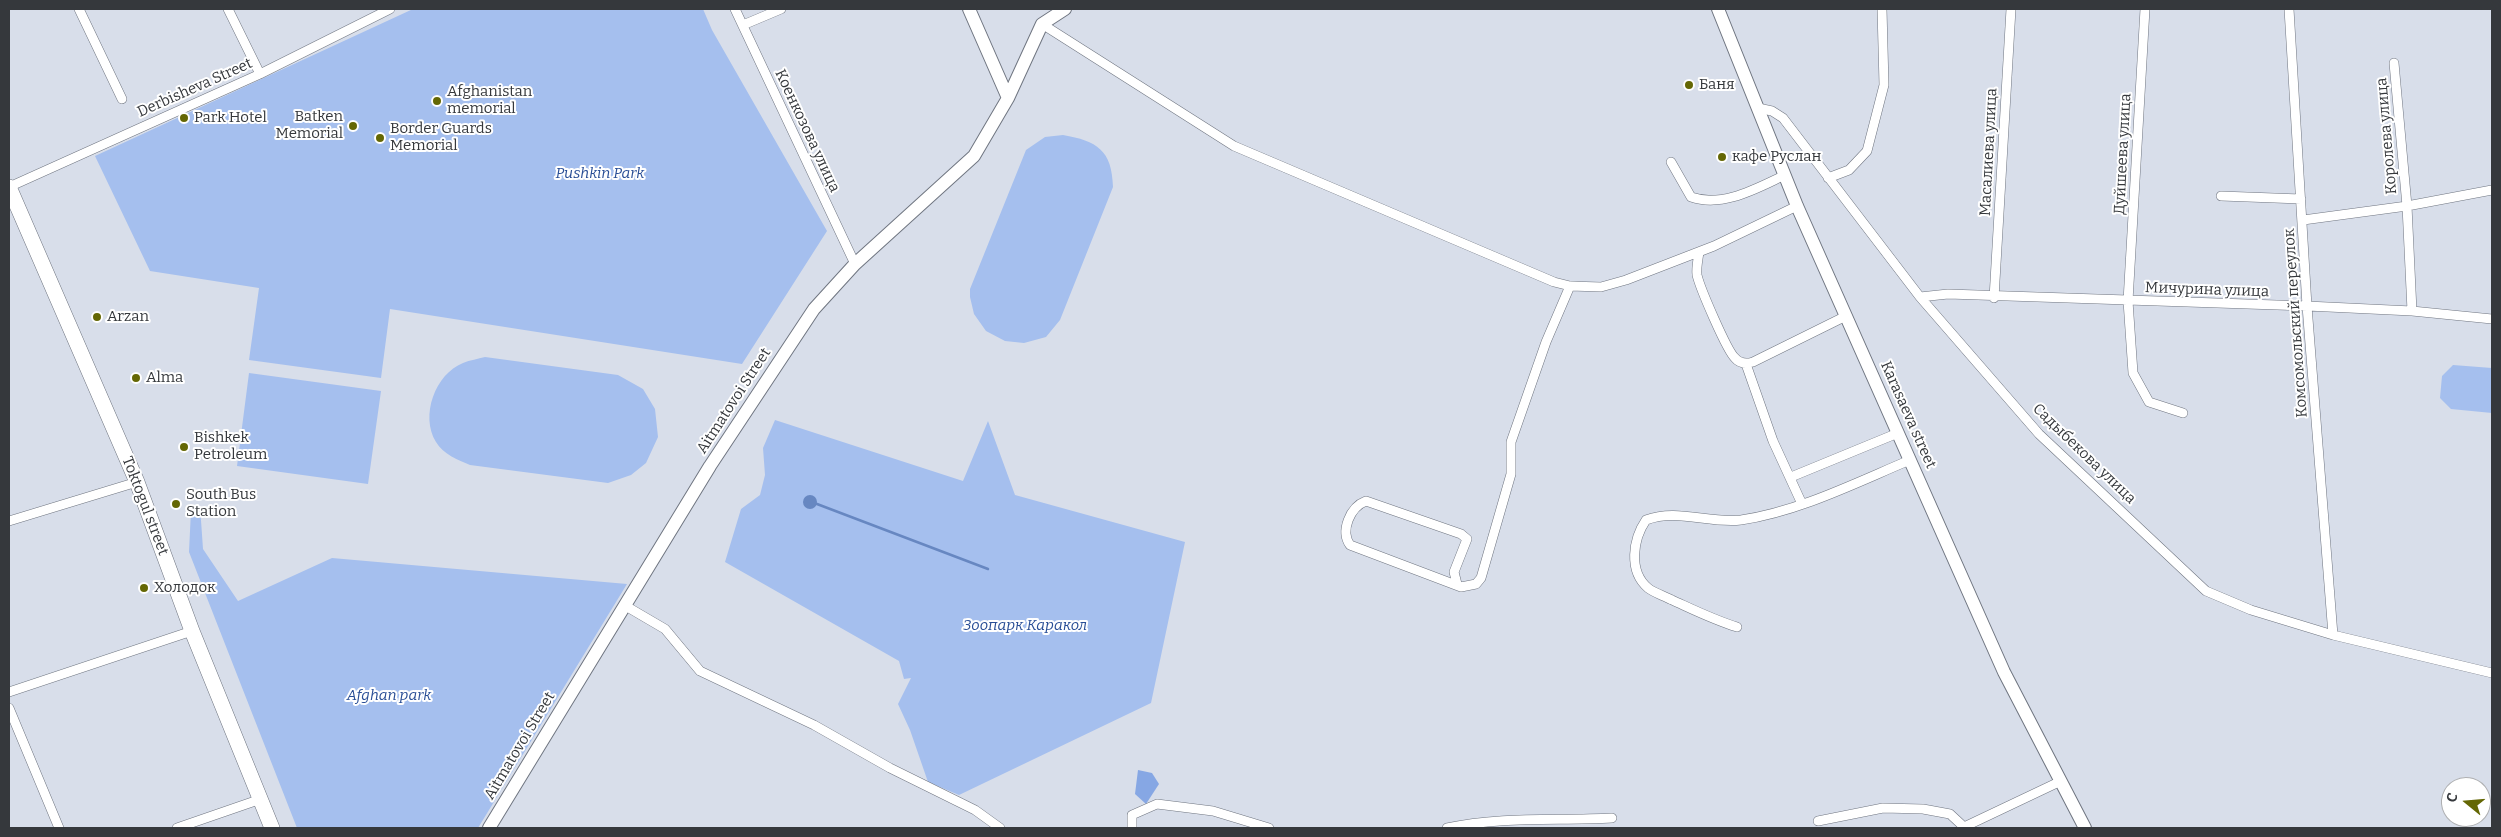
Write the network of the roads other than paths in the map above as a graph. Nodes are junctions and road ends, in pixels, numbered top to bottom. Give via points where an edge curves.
1 (79, 9) edge
2 (228, 9) edge
3 (390, 9) edge
4 (735, 9) edge
5 (781, 9) edge
6 (969, 9) edge
7 (1065, 9) edge
8 (1718, 9) edge
9 (1882, 9) edge
10 (2011, 9) edge
11 (2145, 9) edge
12 (2289, 9) edge
13 (1042, 24) junction
14 (743, 25) junction
15 (2394, 63) dead end
16 (260, 74) junction
17 (1008, 98) junction
18 (122, 99) dead end
19 (1758, 108) junction
20 (1671, 162) dead end
21 (1785, 175) junction
22 (1828, 178) junction
23 (9, 187) edge
24 (2492, 190) edge
25 (2221, 196) dead end
26 (2302, 199) junction
27 (1797, 206) junction
28 (2407, 206) junction
29 (2303, 220) junction
30 (1699, 252) junction
31 (855, 264) junction
32 (1570, 286) junction
33 (1920, 297) junction
34 (1994, 298) junction
35 (2128, 301) junction
36 (2307, 306) junction
37 (2412, 311) junction
38 (1846, 316) junction
39 (2492, 319) edge
40 (1746, 364) junction
41 (2183, 412) dead end
42 (1898, 433) junction
43 (1910, 460) junction
44 (1791, 477) junction
45 (137, 482) junction
46 (1802, 504) junction
47 (9, 521) edge
48 (1457, 584) junction
49 (624, 605) junction
50 (1736, 627) dead end
51 (192, 631) junction
52 (2333, 634) junction
53 (2492, 673) edge
54 (9, 692) edge
55 (9, 708) edge
56 (2061, 782) junction
57 (261, 799) junction
58 (1612, 818) dead end
59 (1818, 821) dead end
60 (59, 828) edge
61 (176, 828) edge
62 (272, 828) edge
63 (489, 828) edge
64 (1000, 828) edge
65 (1132, 828) edge
66 (1269, 828) edge
67 (1447, 828) edge
68 (2085, 828) edge

1 - 18 street
2 - 16 street
3 - 16 street, Derbisheva Street
4 - 14 street, Коенкозова улица
5 - 14 street
6 - 17 main road
7 - 13 main road
8 - 19 main road, Karasaeva street
9 - 22 street via 1884,85 1867,151 1849,170
10 - 34 street, Масалиева улица
11 - 35 street, Дуйшеева улица
12 - 26 street, Комсомольский переулок
13 - 17 main road, Aitmatovoi Street
13 - 32 street via 1234,146
14 - 31 street, Коенкозова улица
15 - 28 street, Королева улица
16 - 23 street, Derbisheva Street
17 - 31 main road, Aitmatovoi Street via 974,156
19 - 21 main road, Karasaeva street
19 - 22 street, Садыбекова улица via 1783,118
20 - 21 street via 1683,186 1692,196 1702,200 1739,195
21 - 27 main road, Karasaeva street
22 - 33 street, Садыбекова улица
23 - 45 highway, Toktogul street
24 - 28 street, Королева улица
25 - 26 street
26 - 29 street, Комсомольский переулок
27 - 30 street
27 - 38 main road, Karasaeva street
28 - 29 street, Королева улица
28 - 37 street, Королева улица
29 - 36 street, Комсомольский переулок
30 - 32 street via 1626,280 1601,286
30 - 40 street via 1697,274 1701,288 1730,352
31 - 49 main road, Aitmatovoi Street via 810,316 710,466
32 - 48 street via 1546,342 1511,442 1511,474 1481,578 1468,587
33 - 34 street, Мичурина улица via 1948,294
33 - 52 street, Садыбекова улица via 2040,434 2206,591 2251,610
34 - 35 street, Мичурина улица
35 - 36 street, Мичурина улица
35 - 41 street, Дуйшеева улица via 2133,373 2150,402
36 - 37 street, Мичурина улица
36 - 52 street, Комсомольский переулок
37 - 39 street, Мичурина улица
38 - 40 street
38 - 42 main road, Karasaeva street
40 - 44 street via 1773,441
42 - 43 main road, Karasaeva street
42 - 44 street
43 - 46 street
43 - 56 main road, Karasaeva street via 2004,672
44 - 46 street
45 - 47 street
45 - 51 highway, Toktogul street
46 - 50 street via 1737,520 1674,515 1656,517 1646,520 1638,534 1635,558 1639,578 1648,589 1713,620
48 - 48 street via 1454,572 1466,539 1461,534 1366,502 1354,510 1345,532 1350,545
49 - 63 main road, Aitmatovoi Street
49 - 64 street via 666,629 700,670 814,725 890,768 975,810
51 - 54 street
51 - 57 highway, Toktogul street
52 - 53 street, Садыбекова улица
55 - 60 street
56 - 59 street via 1964,827 1950,814 1924,809 1883,808
56 - 68 main road, Karasaeva street
57 - 61 street
57 - 62 highway, Toktogul street
58 - 67 street via 1500,820
65 - 66 street via 1132,815 1157,804 1213,811

